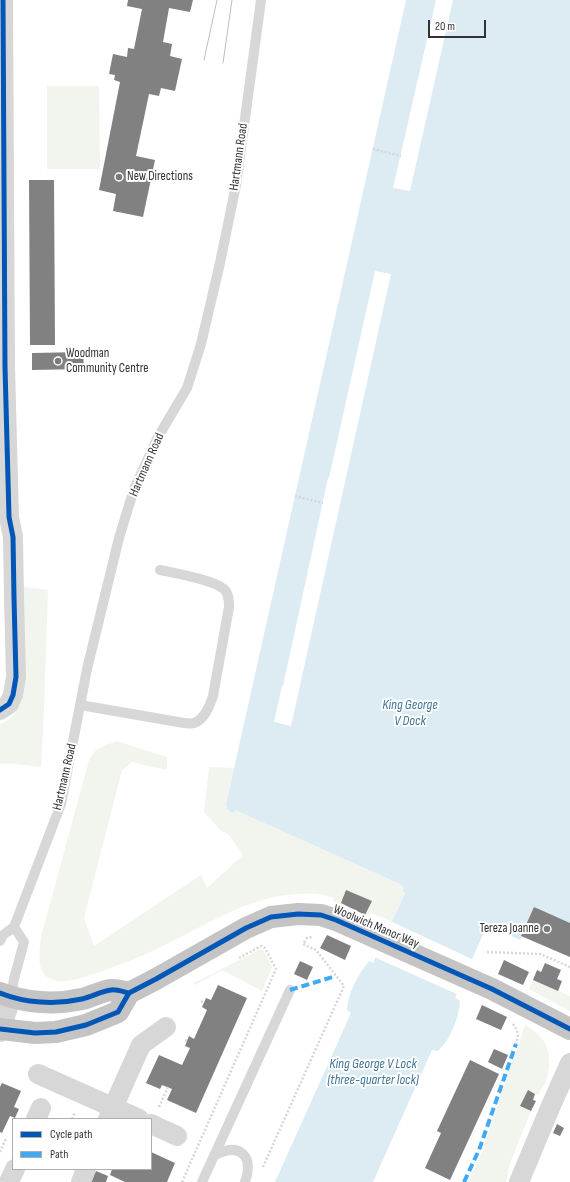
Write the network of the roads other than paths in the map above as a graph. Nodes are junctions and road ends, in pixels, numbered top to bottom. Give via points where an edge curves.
1 (4, 0) edge
2 (261, 0) edge
3 (2, 72) edge
4 (2, 220) edge
5 (2, 367) edge
6 (4, 517) edge
7 (160, 570) dead end
8 (80, 705) junction
9 (0, 710) edge
10 (14, 927) junction
11 (0, 941) edge
12 (290, 990) dead end
13 (129, 993) junction
14 (5, 995) edge
15 (166, 1027) dead end
16 (570, 1029) edge
17 (0, 1030) edge
18 (570, 1063) edge
19 (38, 1074) dead end
20 (111, 1113) edge
21 (155, 1117) edge
22 (134, 1118) edge
23 (178, 1136) dead end
24 (214, 1155) junction
25 (15, 1170) edge
26 (86, 1170) edge
27 (9, 1182) edge
28 (81, 1182) edge
29 (202, 1182) edge
30 (245, 1182) edge
31 (519, 1182) edge

1 - 3 street
2 - 8 lane, Hartmann Road via 236,185 201,344 187,388 158,436 134,489 119,538
3 - 4 street
4 - 5 street
5 - 6 street
6 - 9 street via 14,537 16,677 9,704
7 - 8 lane via 216,584 229,598 210,706 194,723 184,723
8 - 10 lane, Hartmann Road via 61,804
10 - 11 lane, Hartmann Road via 3,935
10 - 14 lane via 24,942
12 - 24 lane
13 - 14 highway via 111,989 63,1003 38,1002
13 - 16 highway, Woolwich Manor Way via 246,928 271,917 321,915 492,989
13 - 17 highway via 118,1012 86,1025 36,1033
14 - 17 street
15 - 20 street via 141,1045
18 - 31 street
19 - 20 street
20 - 22 street
21 - 23 street
24 - 29 lane
24 - 30 lane via 225,1150 236,1150 243,1154 248,1162 249,1171
25 - 27 street
26 - 28 street

